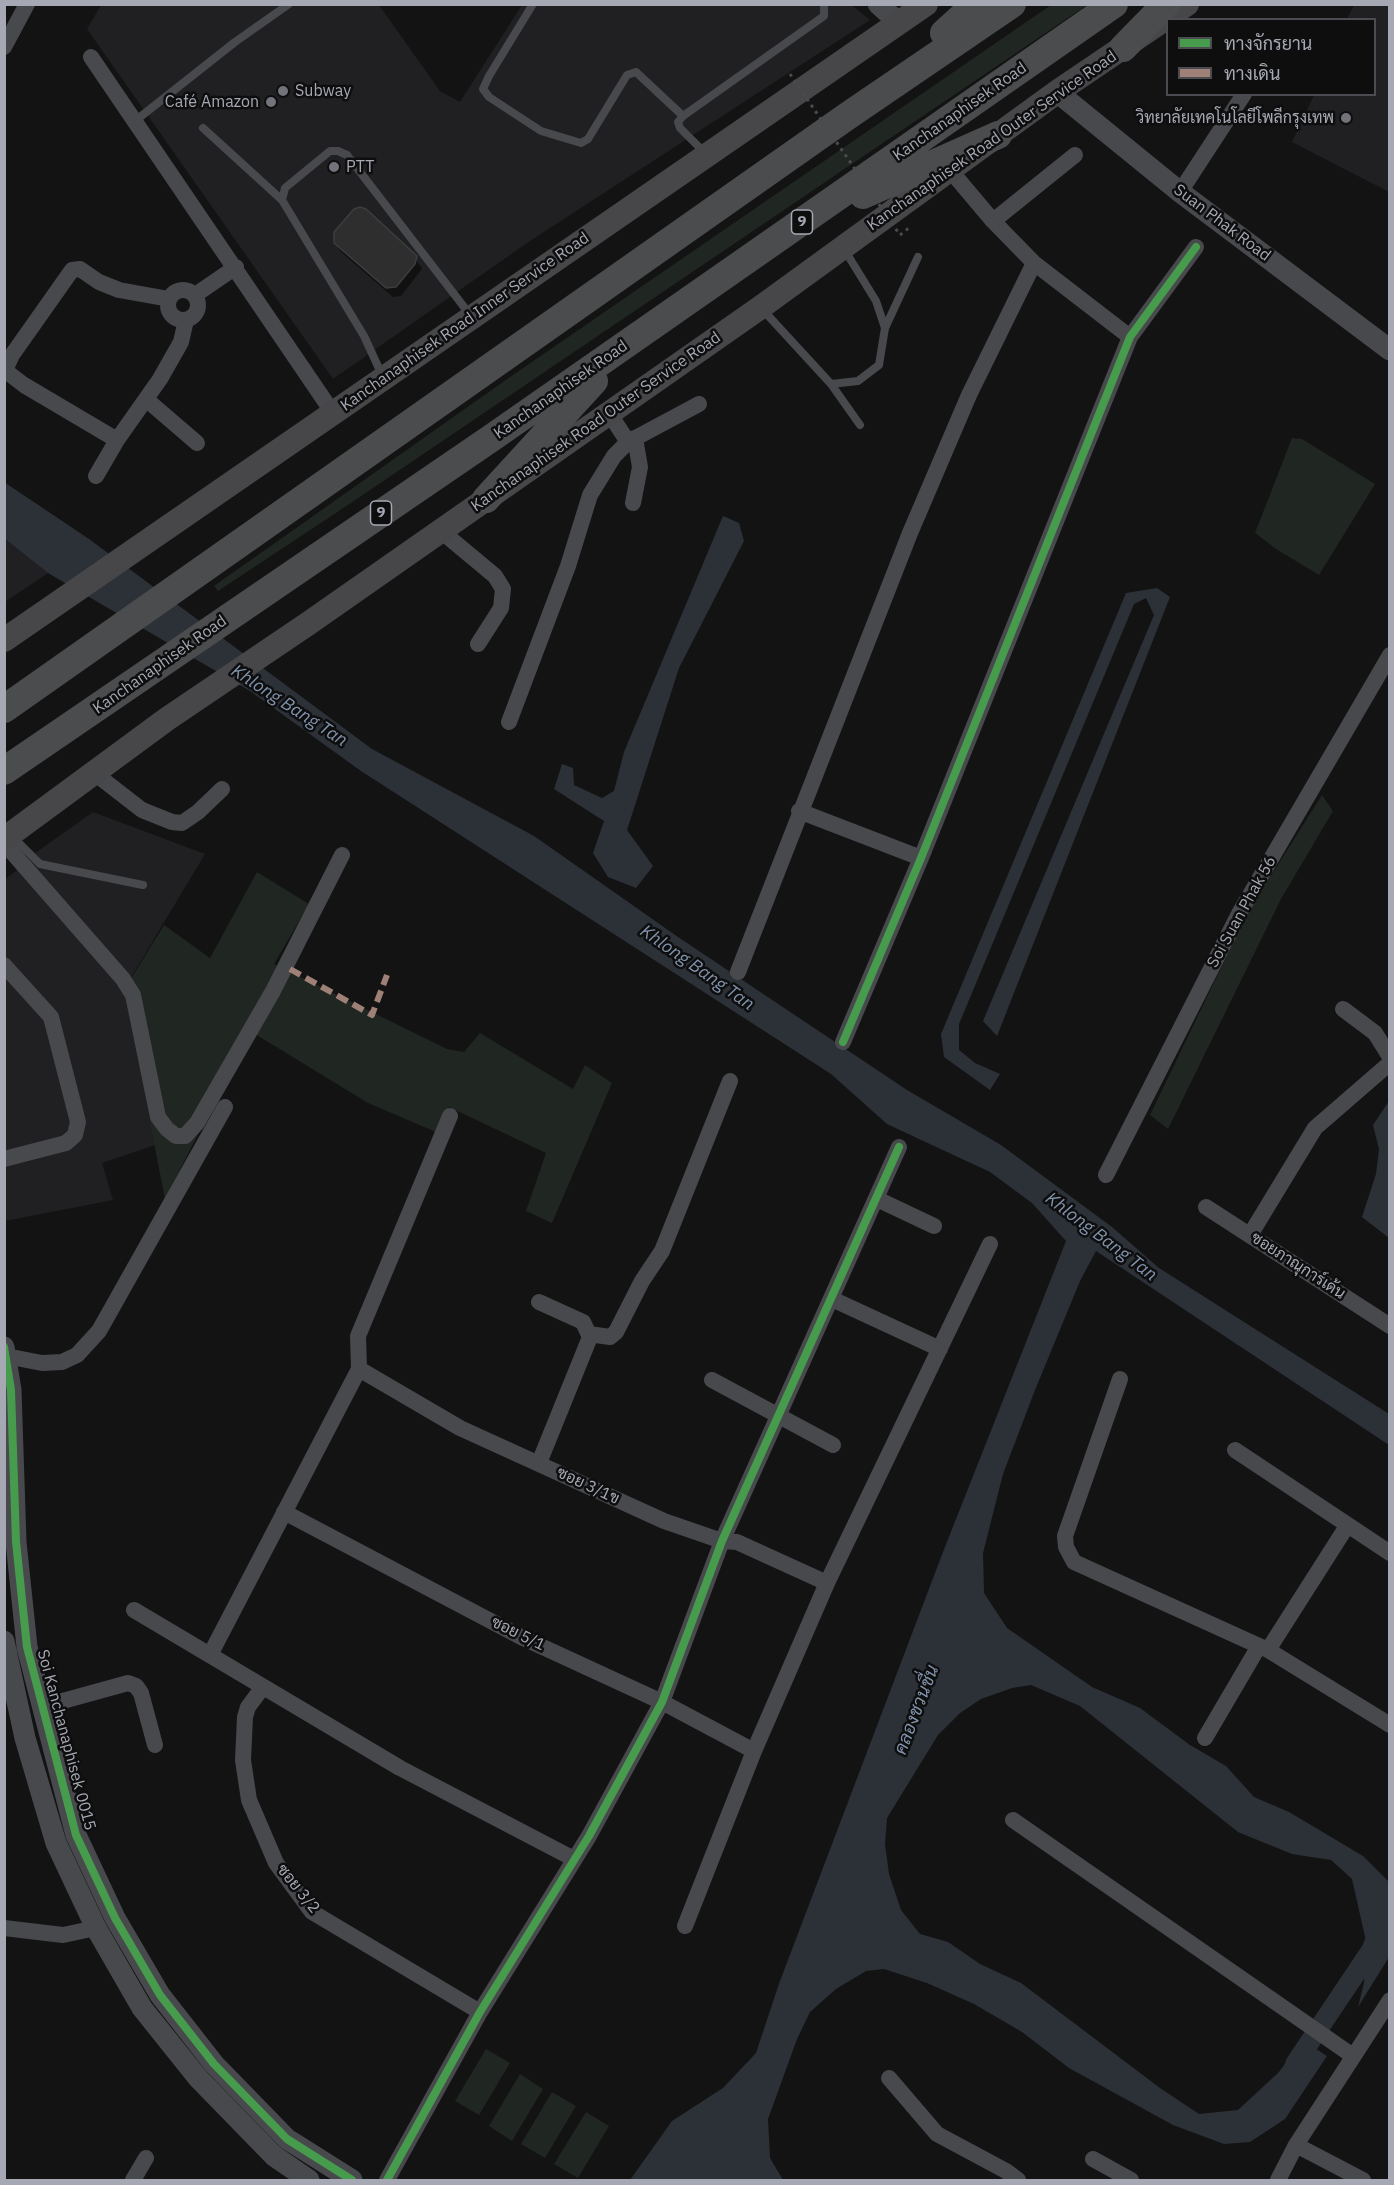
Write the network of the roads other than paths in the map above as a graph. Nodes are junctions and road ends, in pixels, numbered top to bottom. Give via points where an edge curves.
1 (27, 4) edge
2 (289, 4) edge
3 (533, 4) edge
4 (824, 4) edge
5 (878, 4) edge
6 (926, 4) edge
7 (976, 4) edge
8 (1012, 4) edge
9 (1114, 4) edge
10 (1166, 4) edge
11 (1187, 4) edge
12 (1166, 18) edge
13 (1167, 18) edge
14 (898, 22) junction
15 (11, 23) edge
16 (4, 47) edge
17 (1123, 48) junction
18 (91, 57) dead end
19 (1057, 92) junction
20 (1243, 96) edge
21 (849, 115) junction
22 (683, 116) junction
23 (135, 121) junction
24 (203, 128) dead end
25 (998, 135) junction
26 (706, 155) junction
27 (1075, 155) dead end
28 (950, 170) junction
29 (1180, 192) junction
30 (282, 200) junction
31 (993, 221) junction
32 (802, 222) junction
33 (843, 247) junction
34 (1196, 247) dead end
35 (918, 257) dead end
36 (1034, 263) junction
37 (236, 267) junction
38 (195, 295) junction
39 (169, 299) junction
40 (761, 307) junction
41 (472, 317) junction
42 (186, 320) junction
43 (885, 328) junction
44 (1130, 338) junction
45 (630, 342) junction
46 (1389, 350) edge
47 (383, 378) junction
48 (831, 384) junction
49 (147, 400) junction
50 (699, 404) dead end
51 (333, 413) junction
52 (609, 413) junction
53 (860, 425) dead end
54 (117, 440) junction
55 (632, 440) junction
56 (197, 443) dead end
57 (96, 476) dead end
58 (486, 499) junction
59 (633, 503) dead end
60 (441, 531) junction
61 (4, 640) edge
62 (478, 644) dead end
63 (1389, 655) edge
64 (4, 710) edge
65 (509, 722) dead end
66 (4, 771) edge
67 (93, 772) junction
68 (222, 789) dead end
69 (799, 812) junction
70 (6, 839) edge
71 (342, 855) dead end
72 (921, 858) junction
73 (143, 885) dead end
74 (4, 964) edge
75 (738, 972) dead end
76 (1343, 1009) dead end
77 (843, 1042) dead end
78 (1389, 1057) edge
79 (1389, 1063) edge
80 (730, 1081) dead end
81 (225, 1107) dead end
82 (450, 1116) dead end
83 (899, 1147) dead end
84 (4, 1159) edge
85 (1106, 1175) dead end
86 (877, 1198) junction
87 (1206, 1207) dead end
88 (934, 1226) dead end
89 (1250, 1235) junction
90 (990, 1244) dead end
91 (832, 1299) junction
92 (539, 1302) dead end
93 (1389, 1326) edge
94 (589, 1334) junction
95 (939, 1349) junction
96 (5, 1351) edge
97 (359, 1369) junction
98 (1120, 1379) dead end
99 (712, 1380) dead end
100 (781, 1414) junction
101 (833, 1445) dead end
102 (1235, 1450) dead end
103 (539, 1463) junction
104 (284, 1512) junction
105 (1347, 1526) junction
106 (722, 1541) junction
107 (10, 1542) edge
108 (1389, 1553) edge
109 (827, 1582) junction
110 (134, 1610) dead end
111 (5, 1647) edge
112 (27, 1647) junction
113 (1264, 1648) junction
114 (210, 1655) junction
115 (263, 1687) junction
116 (662, 1702) junction
117 (41, 1707) junction
118 (1389, 1725) edge
119 (1206, 1738) dead end
120 (155, 1745) dead end
121 (754, 1751) junction
122 (1013, 1820) dead end
123 (574, 1860) junction
124 (115, 1918) junction
125 (685, 1926) dead end
126 (4, 1928) edge
127 (96, 1928) junction
128 (1389, 2000) edge
129 (480, 2012) junction
130 (1353, 2056) junction
131 (889, 2078) dead end
132 (1296, 2145) junction
133 (146, 2158) dead end
134 (1093, 2158) dead end
135 (133, 2181) edge
136 (309, 2181) edge
137 (352, 2181) edge
138 (387, 2181) edge
139 (1018, 2181) edge
140 (1131, 2181) edge
141 (1278, 2181) edge
142 (1363, 2181) edge

1 - 15 street
2 - 23 lane
3 - 22 lane via 489,76 483,89 489,98 542,131 582,143 627,75 636,72
4 - 22 lane via 824,16
5 - 14 street
6 - 14 main road, Kanchanaphisek Road Inner Service Road
7 - 21 highway
8 - 21 highway
9 - 32 highway, Kanchanaphisek Road / 9
10 - 17 highway
11 - 13 main road, Kanchanaphisek Road Outer Service Road
12 - 17 main road, Kanchanaphisek Road Outer Service Road
14 - 26 main road, Kanchanaphisek Road Inner Service Road
15 - 16 street
17 - 19 main road, Kanchanaphisek Road Outer Service Road
18 - 23 street
19 - 25 main road, Kanchanaphisek Road Outer Service Road
19 - 29 street, Suan Phak Road
20 - 29 street
21 - 64 highway
22 - 26 lane via 678,122 680,128
23 - 37 street
24 - 30 lane
25 - 28 main road, Kanchanaphisek Road Outer Service Road
25 - 32 highway
26 - 41 main road, Kanchanaphisek Road Inner Service Road
27 - 31 street
28 - 31 street
28 - 33 main road, Kanchanaphisek Road Outer Service Road
29 - 46 street, Suan Phak Road
30 - 41 lane via 285,188 330,151 347,155
30 - 47 lane via 364,336
31 - 36 street
32 - 45 highway, Kanchanaphisek Road / 9
33 - 40 main road, Kanchanaphisek Road Outer Service Road
33 - 43 lane via 876,301
34 - 44 street
35 - 43 lane
36 - 44 street
36 - 69 street via 969,395
37 - 38 street
37 - 51 street
38 - 39 street via 181,290
38 - 42 street via 198,310
39 - 42 street via 171,314
39 - 54 street via 119,290 80,269 72,270 6,368 24,385
40 - 48 lane
40 - 52 main road, Kanchanaphisek Road Outer Service Road
41 - 47 main road, Kanchanaphisek Road Inner Service Road
42 - 49 street via 181,342
43 - 48 lane via 879,365 858,381
44 - 72 street
45 - 58 highway
45 - 66 highway, Kanchanaphisek Road / 9
47 - 51 main road, Kanchanaphisek Road Inner Service Road
48 - 53 lane
49 - 54 street
49 - 56 street
50 - 55 street
51 - 61 main road, Kanchanaphisek Road Inner Service Road
52 - 55 street
52 - 58 main road, Kanchanaphisek Road Outer Service Road
54 - 57 street
55 - 59 street via 640,467
55 - 65 street via 615,456 590,495 568,566
58 - 60 main road, Kanchanaphisek Road Outer Service Road
60 - 62 street via 495,576 503,589 501,608
60 - 67 main road, Kanchanaphisek Road Outer Service Road
63 - 85 street, Soi Suan Phak 56 via 1240,912
67 - 68 street via 142,810 172,822 182,823
67 - 70 main road, Kanchanaphisek Road Outer Service Road
69 - 72 street
69 - 75 street
70 - 71 street via 133,995 158,1117 176,1136 185,1136 203,1113 273,991
70 - 73 lane via 40,864
72 - 77 street
74 - 84 street via 51,1017 78,1122 75,1135 66,1143
76 - 78 street via 1375,1033
79 - 89 street via 1315,1128
80 - 94 street via 669,1237 620,1326 610,1337
81 - 96 street via 99,1331 77,1354 62,1362 42,1363
82 - 97 street via 358,1336
83 - 86 street
86 - 88 street
86 - 91 street
87 - 89 street, ซอยภาณุการ์เด้น
89 - 93 street, ซอยภาณุการ์เด้น
90 - 95 street
91 - 95 street
91 - 100 street
92 - 94 street via 583,1322
94 - 103 street
95 - 109 street
96 - 107 street, Soi Kanchanaphisek 0015 via 11,1390
97 - 103 street, ซอย 3/1ข via 460,1428
97 - 104 street
98 - 113 street via 1065,1536 1069,1555 1082,1568
99 - 100 street
100 - 101 street
100 - 106 street
102 - 105 street
103 - 106 street, ซอย 3/1ข via 664,1521
104 - 114 street
104 - 116 street, ซอย 5/1 via 521,1637
105 - 108 street
105 - 113 street
106 - 109 street, ซอย 3/1ข via 737,1542
106 - 116 street
107 - 112 street, Soi Kanchanaphisek 0015
109 - 121 street
110 - 114 street
111 - 112 street
111 - 127 street via 25,1738 56,1843
112 - 117 street, Soi Kanchanaphisek 0015
113 - 118 street
113 - 119 street
114 - 115 street
115 - 123 street via 400,1768
115 - 129 street, ซอย 3/2 via 245,1717 243,1760 249,1800 276,1863 312,1912
116 - 121 street, ซอย 5/1
116 - 123 street
117 - 120 street via 128,1683 141,1693
117 - 124 street, Soi Kanchanaphisek 0015 via 76,1835
121 - 125 street
122 - 130 street
123 - 129 street
124 - 127 street
124 - 137 street, Soi Kanchanaphisek 0015 via 160,1995 214,2064 287,2139
126 - 127 street via 63,1935
127 - 136 street via 142,2007 198,2078 274,2156
128 - 130 street
129 - 138 street
130 - 132 street
131 - 139 street via 937,2134
132 - 141 street
132 - 142 street
133 - 135 street
134 - 140 street

